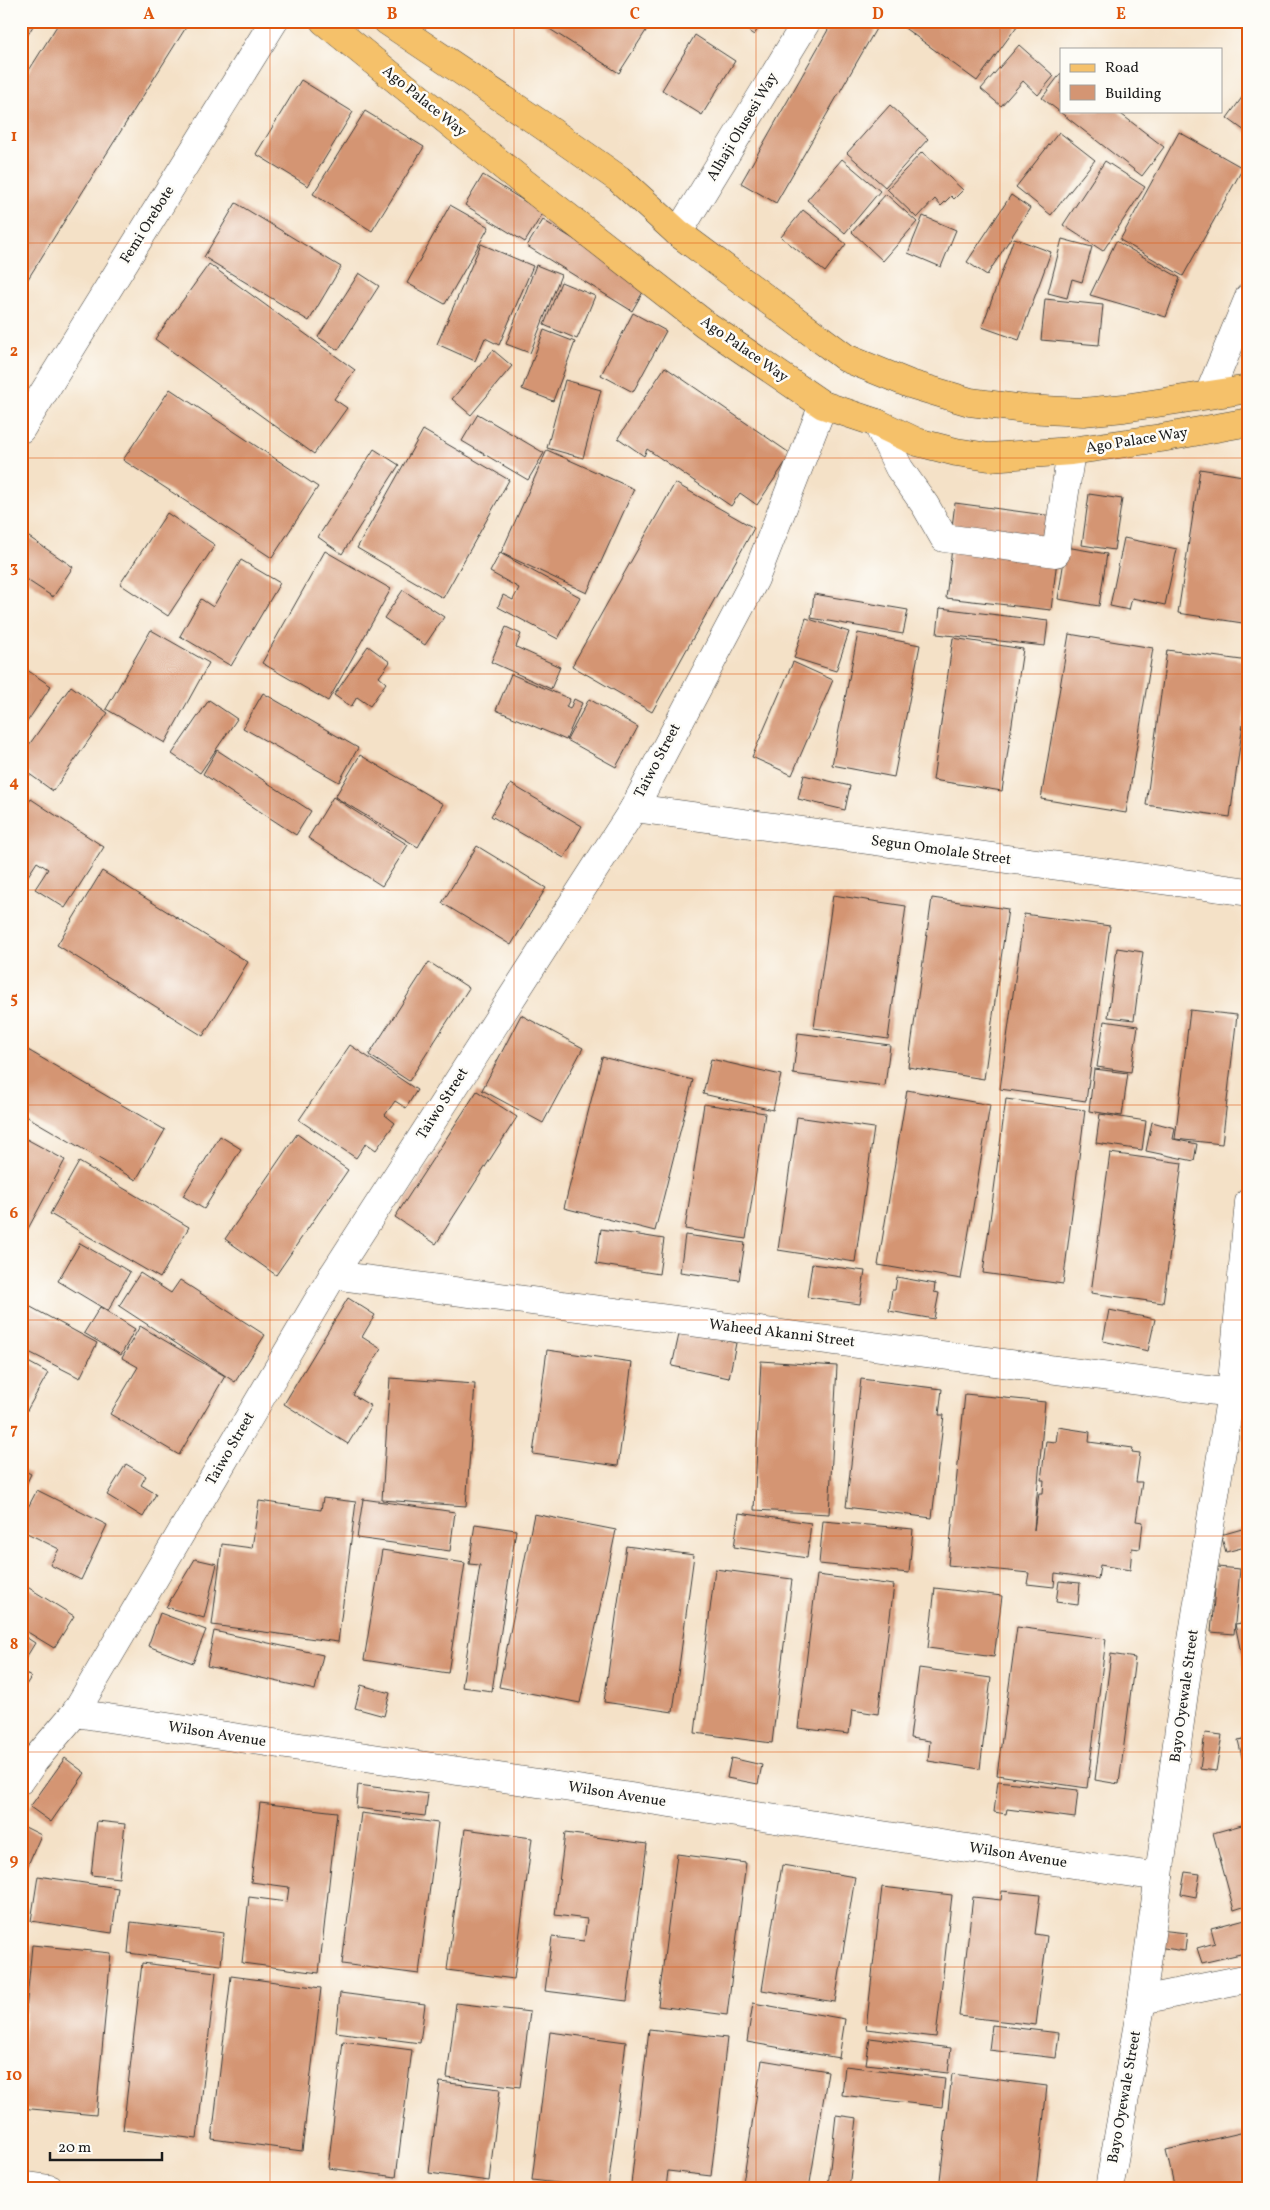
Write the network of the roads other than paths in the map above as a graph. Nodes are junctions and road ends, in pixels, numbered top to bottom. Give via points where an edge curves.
1 (274, 21) edge
2 (324, 21) edge
3 (387, 21) edge
4 (807, 21) edge
5 (678, 233) junction
6 (1249, 297) edge
7 (1249, 389) edge
8 (1209, 394) junction
9 (823, 405) junction
10 (1249, 422) edge
11 (876, 423) junction
12 (21, 429) edge
13 (1071, 451) junction
14 (634, 808) junction
15 (1249, 892) edge
16 (1249, 1202) edge
17 (333, 1275) junction
18 (1232, 1393) junction
19 (75, 1713) junction
20 (26, 1764) edge
21 (1159, 1877) junction
22 (1249, 1978) edge
23 (1142, 2000) junction
24 (21, 2185) edge
25 (50, 2189) edge
26 (1109, 2189) edge

1 - 12 street, Femi Orebote
2 - 9 main road, Ago Palace Way via 705,324
3 - 5 main road via 619,179
4 - 5 street, Alhaji Olusesi Way
5 - 8 main road via 846,358 970,402 1083,412
6 - 8 street
7 - 8 main road
9 - 11 main road, Ago Palace Way
9 - 14 street, Taiwo Street via 755,579
10 - 13 main road, Ago Palace Way
11 - 13 main road, Ago Palace Way via 917,442 989,457
11 - 13 street via 944,538 1056,552
14 - 15 street, Segun Omolale Street
14 - 17 street, Taiwo Street
16 - 18 street, Bayo Oyewale Street
17 - 18 street, Waheed Akanni Street
17 - 19 street, Taiwo Street
18 - 21 street, Bayo Oyewale Street via 1186,1678
19 - 20 street, Taiwo Street
19 - 21 street, Wilson Avenue
21 - 23 street, Bayo Oyewale Street
22 - 23 street
23 - 26 street, Bayo Oyewale Street
24 - 25 street

